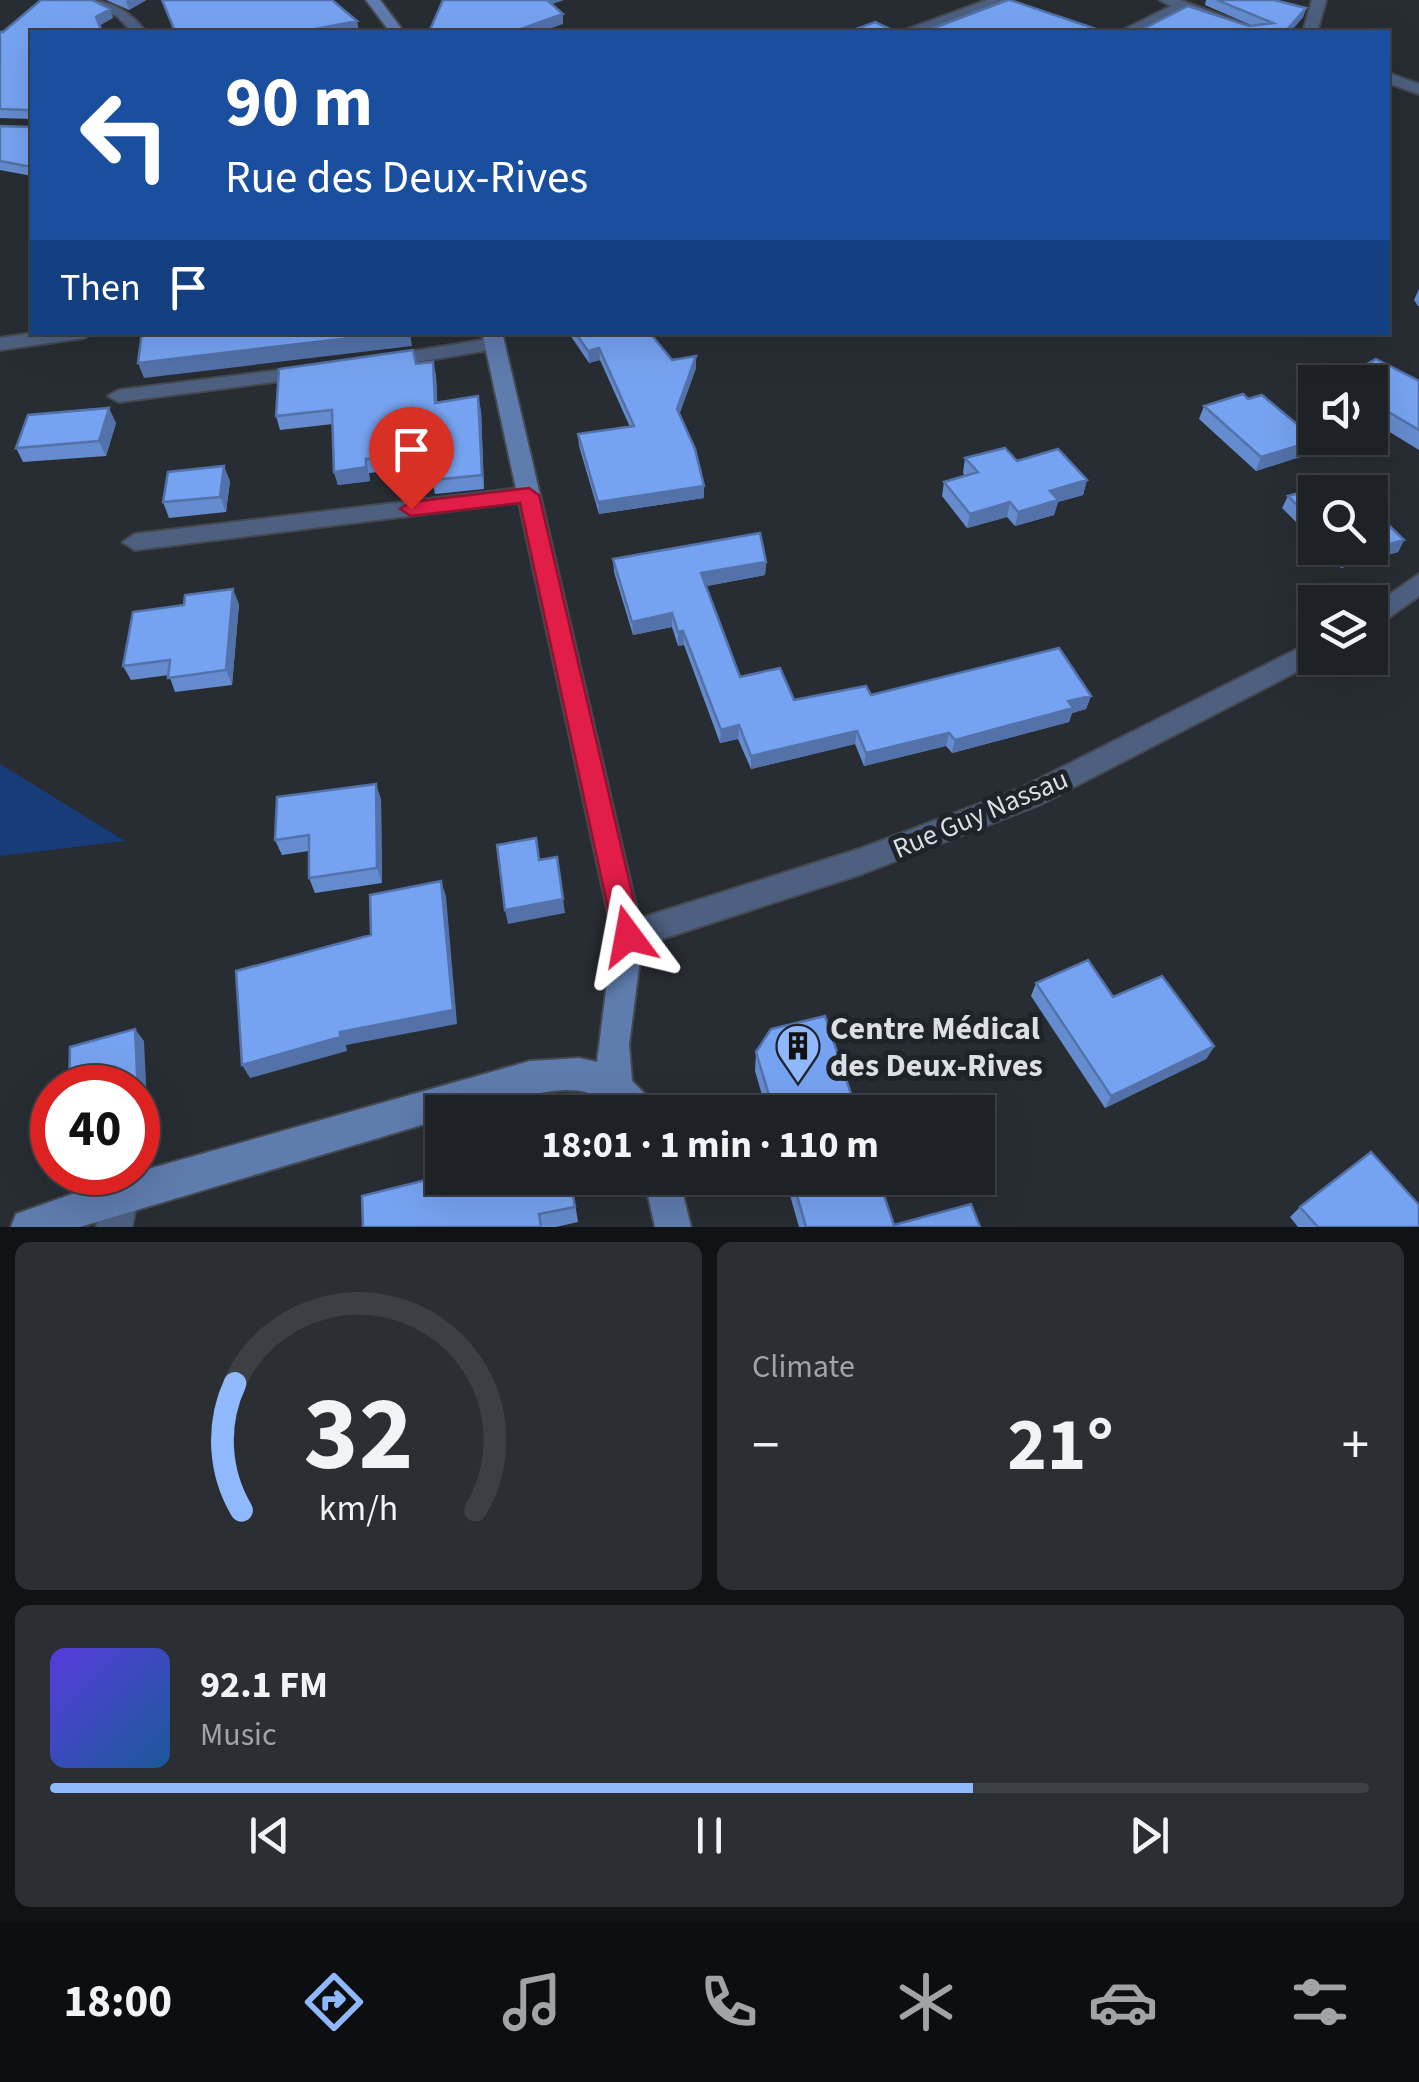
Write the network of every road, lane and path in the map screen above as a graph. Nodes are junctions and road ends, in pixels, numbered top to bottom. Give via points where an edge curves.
1 (87, 0) edge
2 (374, 0) edge
3 (1000, 0) edge
4 (1167, 0) edge
5 (1319, 0) edge
6 (1183, 6) junction
7 (137, 30) edge
8 (395, 30) edge
9 (913, 30) edge
10 (1130, 30) edge
11 (1253, 30) edge
12 (1311, 30) edge
13 (1390, 79) edge
14 (1419, 89) edge
15 (63, 335) edge
16 (493, 338) edge
17 (0, 344) edge
18 (119, 396) dead end
19 (529, 495) junction
20 (135, 542) dead end
21 (1419, 583) edge
22 (1388, 608) edge
23 (1298, 659) edge
24 (628, 936) junction
25 (615, 1083) junction
26 (625, 1095) edge
27 (666, 1195) edge
28 (117, 1211) edge
29 (29, 1227) edge
30 (673, 1227) edge

1 - 7 street via 122,13
2 - 8 street
3 - 9 street
4 - 6 street
5 - 12 street
6 - 10 street
6 - 11 street
13 - 14 street
15 - 17 street
16 - 18 street via 345,367
16 - 19 street
19 - 20 street
19 - 24 street
21 - 22 street
23 - 24 street, Rue Guy Nassau via 1029,796 862,861
24 - 25 street via 613,1045
25 - 26 street
25 - 28 street via 569,1072 530,1077
27 - 30 street
28 - 29 street

